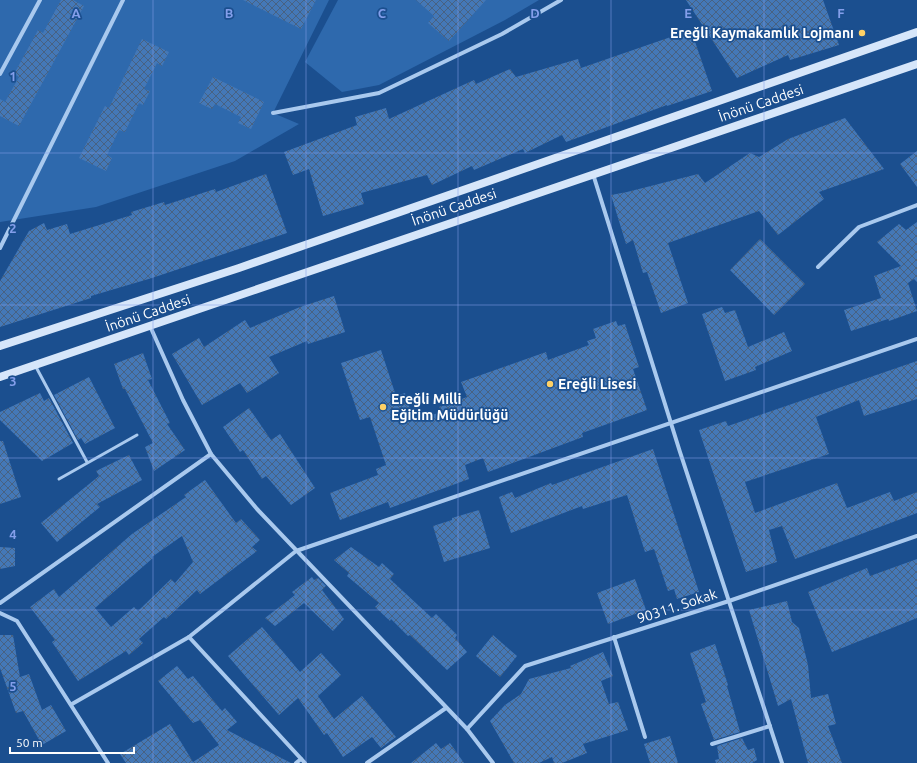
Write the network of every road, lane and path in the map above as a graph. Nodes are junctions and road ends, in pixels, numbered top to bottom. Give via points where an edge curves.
1 (40, 0) edge
2 (123, 0) edge
3 (561, 0) edge
4 (917, 32) edge
5 (917, 64) edge
6 (0, 74) edge
7 (273, 113) dead end
8 (593, 174) junction
9 (917, 204) edge
10 (0, 248) edge
11 (818, 267) dead end
12 (150, 326) junction
13 (917, 338) edge
14 (0, 346) edge
15 (35, 365) junction
16 (0, 377) edge
17 (671, 422) junction
18 (137, 435) dead end
19 (211, 454) junction
20 (87, 462) junction
21 (59, 478) dead end
22 (917, 536) edge
23 (296, 551) junction
24 (729, 601) junction
25 (0, 603) edge
26 (0, 613) edge
27 (189, 637) junction
28 (614, 637) junction
29 (72, 704) junction
30 (446, 708) junction
31 (770, 726) junction
32 (467, 729) junction
33 (644, 737) dead end
34 (712, 744) dead end
35 (301, 759) junction
36 (108, 763) edge
37 (296, 763) edge
38 (305, 763) edge
39 (367, 763) edge
40 (493, 763) edge
41 (782, 763) edge

1 - 6 street
2 - 10 street
3 - 7 street via 502,34 378,93
4 - 14 main road via 239,268
5 - 8 main road, İnönü Caddesi
8 - 12 main road, İnönü Caddesi
8 - 17 street
9 - 11 street via 859,227
12 - 15 main road, İnönü Caddesi
12 - 19 street via 183,400
13 - 17 street
15 - 16 main road, İnönü Caddesi
15 - 20 lane
17 - 23 street
17 - 24 street
18 - 20 lane
19 - 23 street
19 - 25 street
20 - 21 lane
22 - 24 street, 90311. Sokak
23 - 27 street
23 - 30 street
24 - 28 street, 90311. Sokak
24 - 31 street
26 - 29 street via 17,621
27 - 29 street
27 - 35 street
28 - 32 street, 90311. Sokak via 525,666
28 - 33 street
29 - 36 street
30 - 32 street
30 - 39 street
31 - 34 street
31 - 41 street
32 - 40 street
35 - 37 street
35 - 38 street

